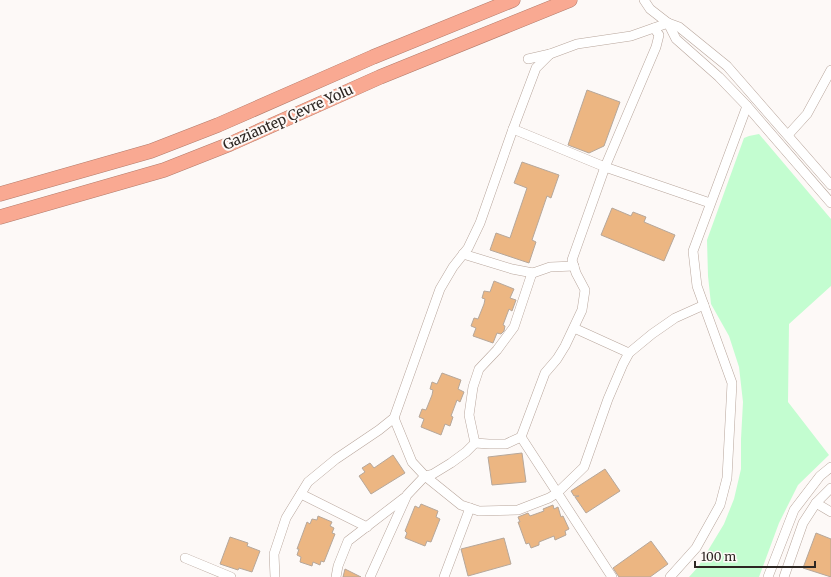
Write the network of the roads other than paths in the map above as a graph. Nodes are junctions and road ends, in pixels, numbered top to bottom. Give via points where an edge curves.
1 (513, 0) edge
2 (570, 0) edge
3 (645, 1) edge
4 (668, 23) junction
5 (654, 28) junction
6 (550, 54) junction
7 (528, 59) dead end
8 (831, 70) edge
9 (747, 106) junction
10 (513, 129) junction
11 (788, 135) junction
12 (605, 167) junction
13 (831, 185) edge
14 (0, 194) edge
15 (710, 203) junction
16 (831, 203) edge
17 (0, 217) edge
18 (463, 254) junction
19 (574, 266) junction
20 (532, 273) junction
21 (704, 305) junction
22 (574, 328) junction
23 (629, 353) junction
24 (394, 418) junction
25 (521, 437) junction
26 (475, 443) junction
27 (831, 467) edge
28 (425, 476) junction
29 (831, 488) edge
30 (557, 493) junction
31 (301, 494) junction
32 (407, 496) junction
33 (816, 502) junction
34 (470, 508) junction
35 (831, 512) edge
36 (367, 527) junction
37 (185, 558) dead end
38 (231, 577) edge
39 (275, 577) edge
40 (336, 577) edge
41 (370, 577) edge
42 (444, 577) edge
43 (612, 577) edge
44 (670, 577) edge
45 (768, 577) edge
46 (784, 577) edge

1 - 14 highway, Gaziantep Çevre Yolu via 158,148
2 - 17 highway, Gaziantep Çevre Yolu via 380,77 230,144 164,170
3 - 4 street
4 - 5 street
4 - 9 street via 676,39
4 - 11 street via 679,27 728,66
5 - 6 street via 631,36 577,44
5 - 12 street via 658,35 656,48
6 - 7 street
6 - 10 street via 536,68
8 - 11 street via 807,114
9 - 15 street
9 - 16 street
10 - 12 street
10 - 18 street via 480,223
11 - 13 street
12 - 15 street
12 - 19 street via 572,260
15 - 21 street via 693,251 697,286
18 - 20 street
18 - 24 street via 440,289
19 - 20 street via 550,267
19 - 22 street via 585,290 582,310
20 - 26 street via 514,327 479,369 473,387 469,415
21 - 23 street via 676,318
21 - 44 street via 732,383 728,478 720,505 696,548
22 - 23 street
22 - 25 street via 557,359 545,373
23 - 30 street via 608,399 584,467
24 - 28 street via 412,462
24 - 31 street via 336,459 308,482
25 - 26 street via 506,444
25 - 30 street
26 - 28 street via 451,463
27 - 45 street via 820,476 794,510
28 - 32 street
28 - 34 street via 461,505
29 - 33 street
30 - 34 street via 518,510 479,511
30 - 43 street
31 - 36 street
31 - 39 street via 286,518 274,554
32 - 36 street
32 - 41 street
33 - 35 street
33 - 46 street via 803,523
34 - 42 street
36 - 40 street via 348,541
37 - 38 street

